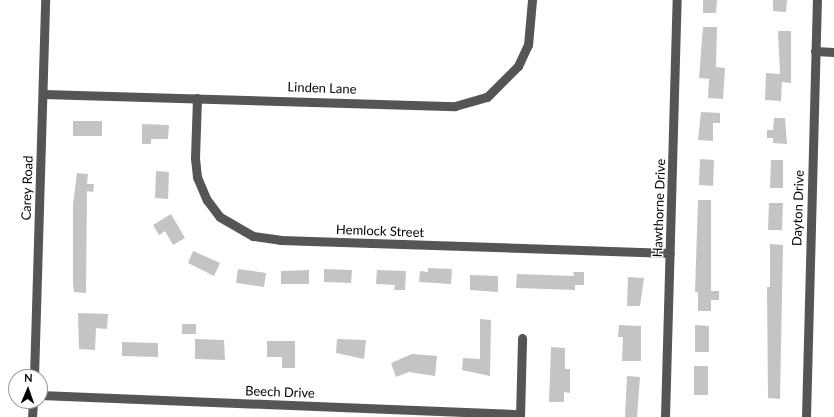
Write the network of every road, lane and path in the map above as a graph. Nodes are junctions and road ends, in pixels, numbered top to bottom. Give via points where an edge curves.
1 (46, 0) edge
2 (532, 0) edge
3 (678, 0) edge
4 (817, 0) edge
5 (816, 51) junction
6 (834, 52) edge
7 (43, 94) junction
8 (197, 98) junction
9 (670, 253) junction
10 (522, 338) dead end
11 (34, 369) edge
12 (48, 395) edge
13 (520, 416) edge
14 (666, 417) edge
15 (806, 417) edge

1 - 7 street, Carey Road
2 - 8 street, Linden Lane via 528,45 518,66 487,97 472,102 455,106
3 - 9 street, Hawthorne Drive
4 - 5 street, Dayton Drive
5 - 6 street
5 - 15 street, Dayton Drive
7 - 8 street, Linden Lane
7 - 11 street, Carey Road
8 - 9 street, Hemlock Street via 197,177 207,200 225,221 253,236 280,240
9 - 14 street, Hawthorne Drive
10 - 13 street
12 - 13 street, Beech Drive

